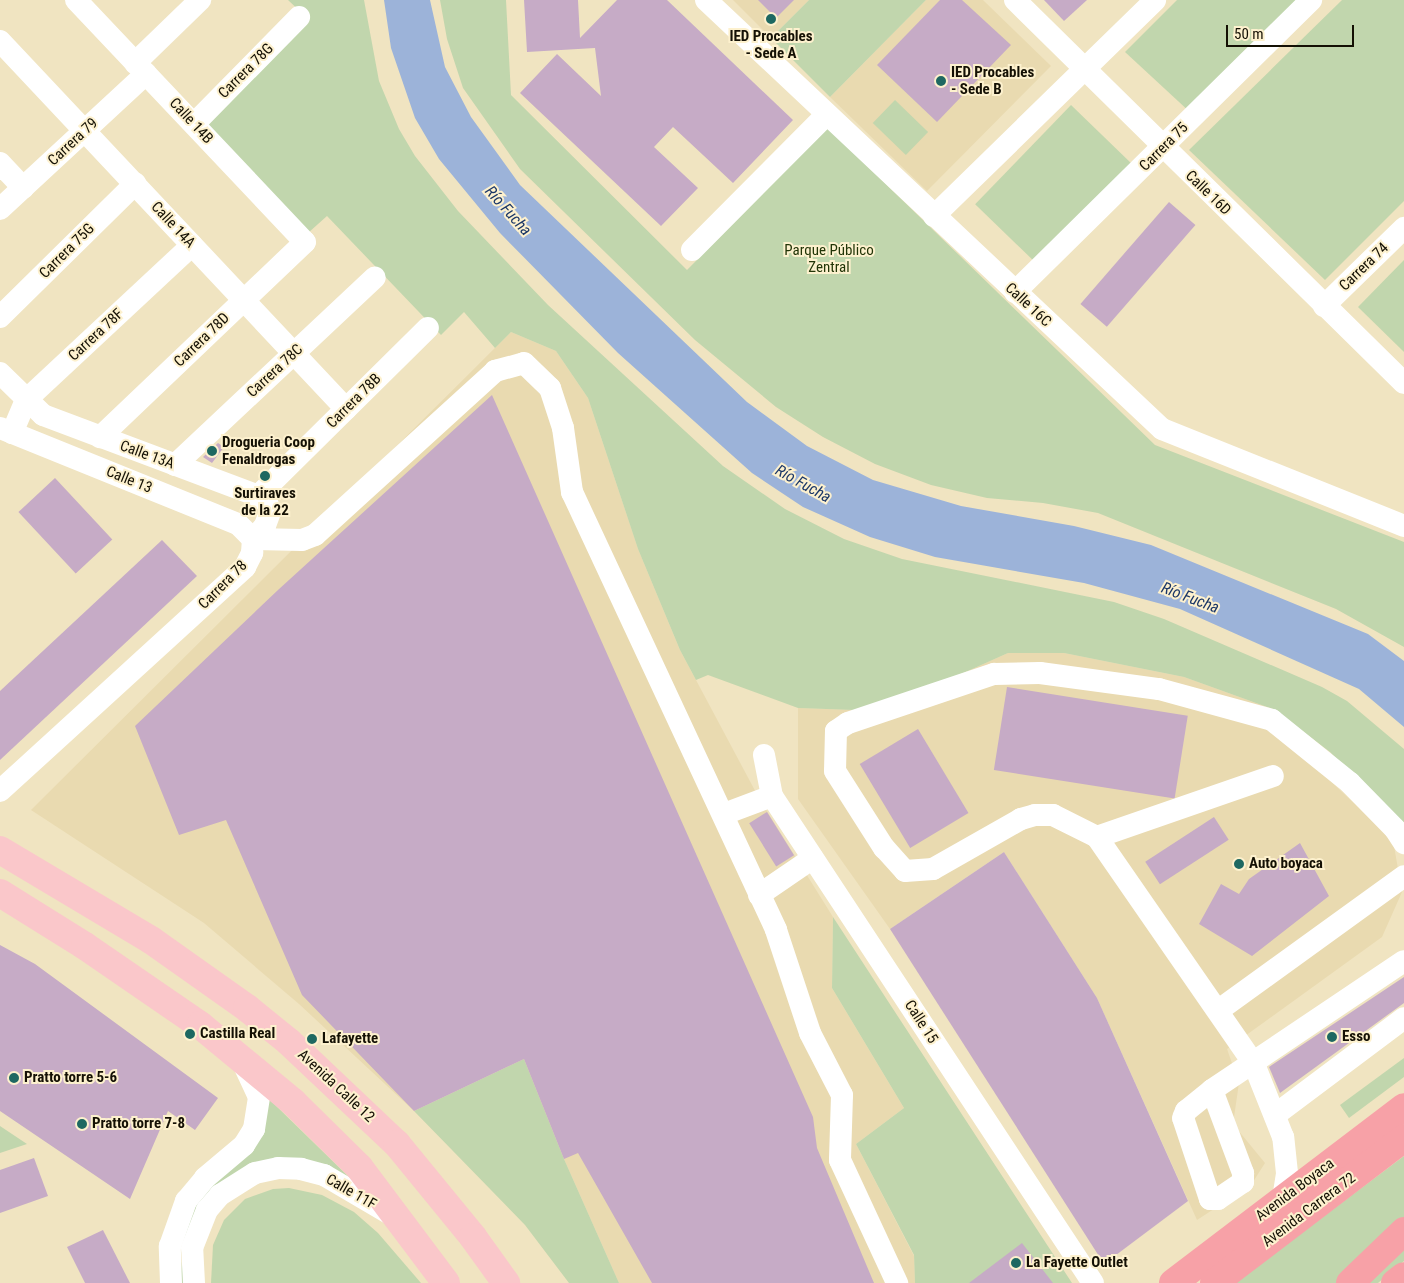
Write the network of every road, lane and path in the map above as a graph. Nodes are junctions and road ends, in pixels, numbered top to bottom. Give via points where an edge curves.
1 (200, 0) edge
2 (706, 0) edge
3 (1015, 0) edge
4 (1155, 0) edge
5 (1311, 0) edge
6 (84, 3) edge
7 (298, 17) dead end
8 (0, 41) edge
9 (141, 68) junction
10 (1083, 68) junction
11 (826, 115) junction
12 (194, 124) junction
13 (84, 131) junction
14 (1162, 148) junction
15 (0, 163) edge
16 (135, 184) junction
17 (23, 188) junction
18 (0, 209) edge
19 (934, 216) junction
20 (1404, 228) edge
21 (305, 242) joint
22 (192, 246) junction
23 (692, 250) dead end
24 (375, 277) dead end
25 (1015, 292) junction
26 (244, 300) junction
27 (1324, 306) junction
28 (0, 317) edge
29 (428, 328) dead end
30 (294, 353) junction
31 (0, 373) edge
32 (1404, 383) edge
33 (26, 400) junction
34 (346, 409) junction
35 (6, 431) edge
36 (100, 437) junction
37 (175, 465) junction
38 (258, 496) junction
39 (1404, 526) edge
40 (253, 539) junction
41 (764, 755) dead end
42 (1273, 776) dead end
43 (0, 791) edge
44 (772, 796) junction
45 (724, 814) junction
46 (1097, 837) junction
47 (1404, 843) edge
48 (0, 850) edge
49 (813, 858) junction
50 (1404, 876) edge
51 (0, 893) edge
52 (759, 895) junction
53 (1404, 961) edge
54 (1219, 1010) junction
55 (1404, 1018) edge
56 (242, 1060) junction
57 (1254, 1064) junction
58 (1212, 1090) dead end
59 (1404, 1107) edge
60 (1275, 1114) junction
61 (1404, 1138) edge
62 (1283, 1199) junction
63 (402, 1222) junction
64 (1404, 1231) edge
65 (1252, 1253) junction
66 (1404, 1276) edge
67 (1179, 1278) edge
68 (171, 1283) edge
69 (194, 1283) edge
70 (446, 1283) edge
71 (506, 1283) edge
72 (896, 1283) edge
73 (1093, 1283) edge
74 (1214, 1283) edge
75 (1350, 1283) edge
76 (1395, 1283) edge

1 - 9 street, Carrera 79
2 - 11 street, Calle 16C
3 - 10 street, Calle 16D
4 - 10 street
5 - 14 street, Carrera 75
6 - 9 street, Calle 14B
7 - 12 street, Carrera 78G
8 - 13 street, Calle 14A
9 - 12 street, Calle 14B
9 - 13 street, Carrera 79
10 - 14 street, Calle 16D
10 - 19 street
11 - 19 street, Calle 16C
11 - 23 street
12 - 21 street, Calle 14B
13 - 16 street, Calle 14A
13 - 17 street, Carrera 79
14 - 25 street, Carrera 75
14 - 27 street, Calle 16D
15 - 17 street
16 - 22 street, Calle 14A
16 - 28 street, Carrera 75G
17 - 18 street, Carrera 79
19 - 25 street, Calle 16C
20 - 27 street, Carrera 74
21 - 26 street, Carrera 78D
22 - 26 street, Calle 14A
22 - 33 street, Carrera 78F
24 - 30 street, Carrera 78C
25 - 39 street, Calle 16C via 1162,430
26 - 30 street, Calle 14A
26 - 36 street, Carrera 78D
27 - 32 street, Calle 16D
29 - 34 street, Carrera 78B
30 - 34 street, Calle 14A
30 - 37 street, Carrera 78C
31 - 33 street, Calle 13A
33 - 35 street, Carrera 78F
33 - 36 street, Calle 13A via 43,415
34 - 38 street, Carrera 78B
35 - 40 street, Calle 13 via 238,524
36 - 37 street, Calle 13A
37 - 38 street, Calle 13A
38 - 40 street via 267,502 270,512 265,526
40 - 43 street, Carrera 78 via 252,553 245,567
40 - 45 street via 302,540 315,535 495,371 524,363 550,388 563,428 572,492
41 - 44 street, Calle 15
42 - 46 street
44 - 45 street
44 - 49 street, Calle 15
45 - 52 street
46 - 47 street via 1053,816 1035,816 1021,820 933,870 905,871 884,848 835,771 836,731 848,723 994,674 1040,673 1159,690 1272,720 1350,783 1395,829
46 - 54 street
48 - 71 main road, Avenida Calle 12 via 151,940 289,1042 397,1144 474,1237
49 - 52 street
49 - 73 street, Calle 15
50 - 54 street
51 - 56 main road via 148,988
52 - 72 street via 776,930 810,1033 842,1095 844,1108 838,1138 840,1160
53 - 57 street
54 - 57 street
55 - 60 street
56 - 63 main road via 317,1123 359,1167
56 - 68 street via 259,1097 254,1130 244,1145 205,1178 186,1201 170,1246
57 - 58 street
57 - 60 street
59 - 62 highway, Avenida Boyaca
60 - 62 street via 1286,1158
61 - 65 highway, Avenida Carrera 72
62 - 67 highway, Avenida Boyaca
63 - 69 street, Calle 11F via 324,1175 278,1168 255,1173 220,1195 207,1210 192,1248
63 - 70 main road
64 - 75 highway
65 - 67 highway
65 - 74 highway, Avenida Carrera 72
66 - 76 highway

